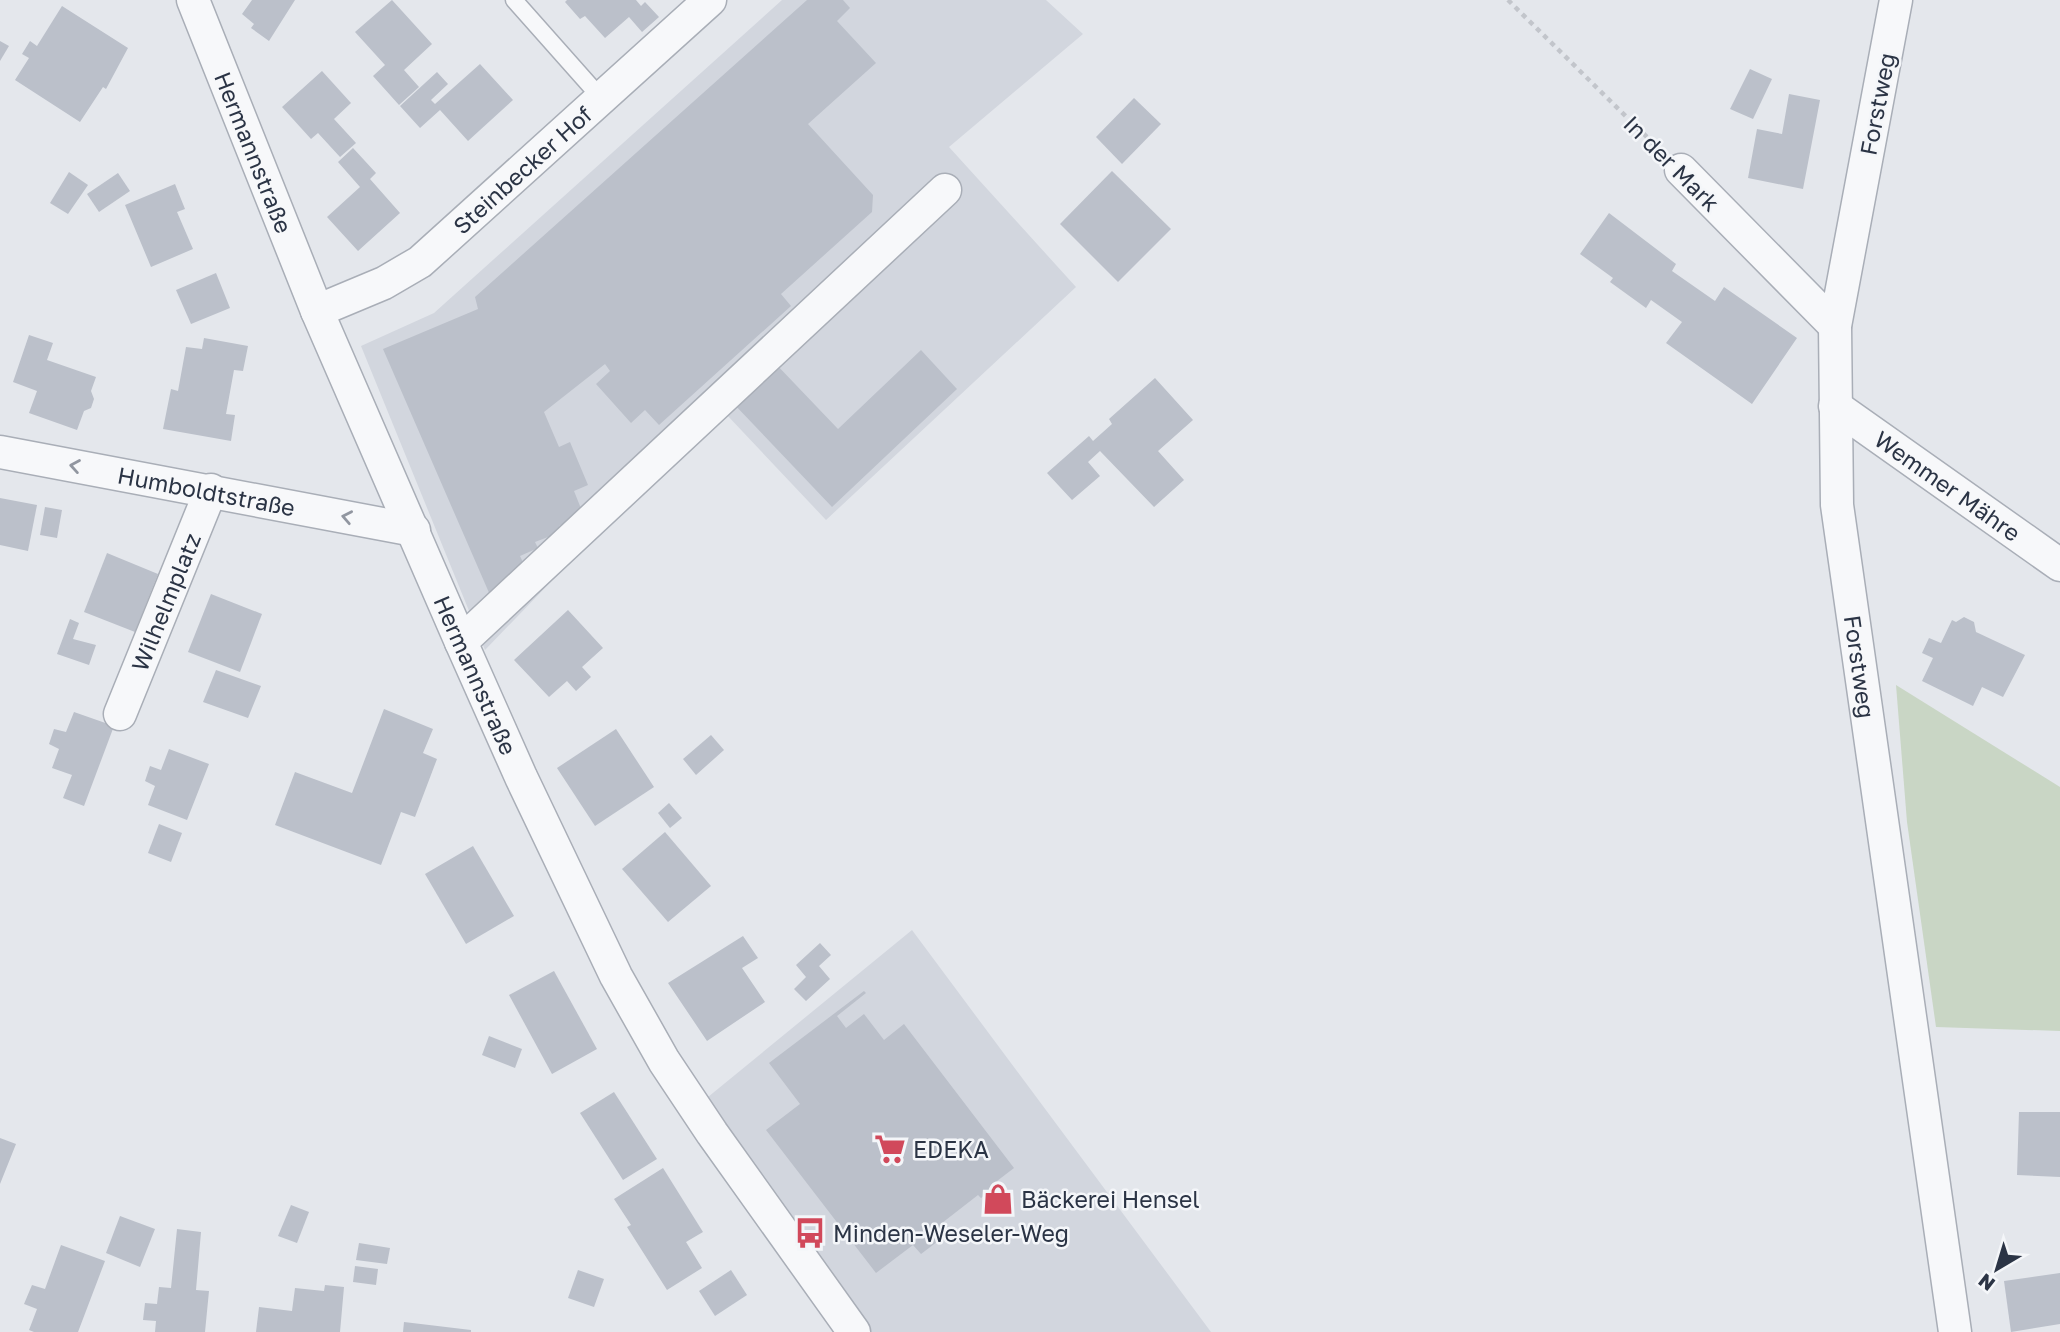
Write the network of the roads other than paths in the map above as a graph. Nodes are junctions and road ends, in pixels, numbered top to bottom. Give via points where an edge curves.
1 (193, 0) edge
2 (514, 0) edge
3 (710, 0) edge
4 (1896, 0) edge
5 (601, 97) junction
6 (1681, 170) road end
7 (945, 190) dead end
8 (317, 311) junction
9 (1835, 326) junction
10 (1835, 406) junction
11 (0, 452) edge
12 (211, 490) junction
13 (414, 530) junction
14 (2060, 565) edge
15 (461, 642) junction
16 (120, 713) dead end
17 (844, 1324) edge
18 (1955, 1332) edge

1 - 8 street, Hermannstraße
2 - 5 lane
3 - 5 street, Steinbecker Hof
4 - 9 street, Forstweg
5 - 8 street, Steinbecker Hof via 420,262
6 - 9 street, In der Mark
7 - 15 street
8 - 13 street, Hermannstraße
9 - 10 street, Forstweg
10 - 14 street, Wemmer Mähre
10 - 18 street, Forstweg via 1837,505
12 -> 11 street, Humboldtstraße
13 -> 12 street, Humboldtstraße
12 - 16 street, Wilhelmplatz
13 - 15 street, Hermannstraße
15 - 17 street, Hermannstraße via 616,975 664,1060

